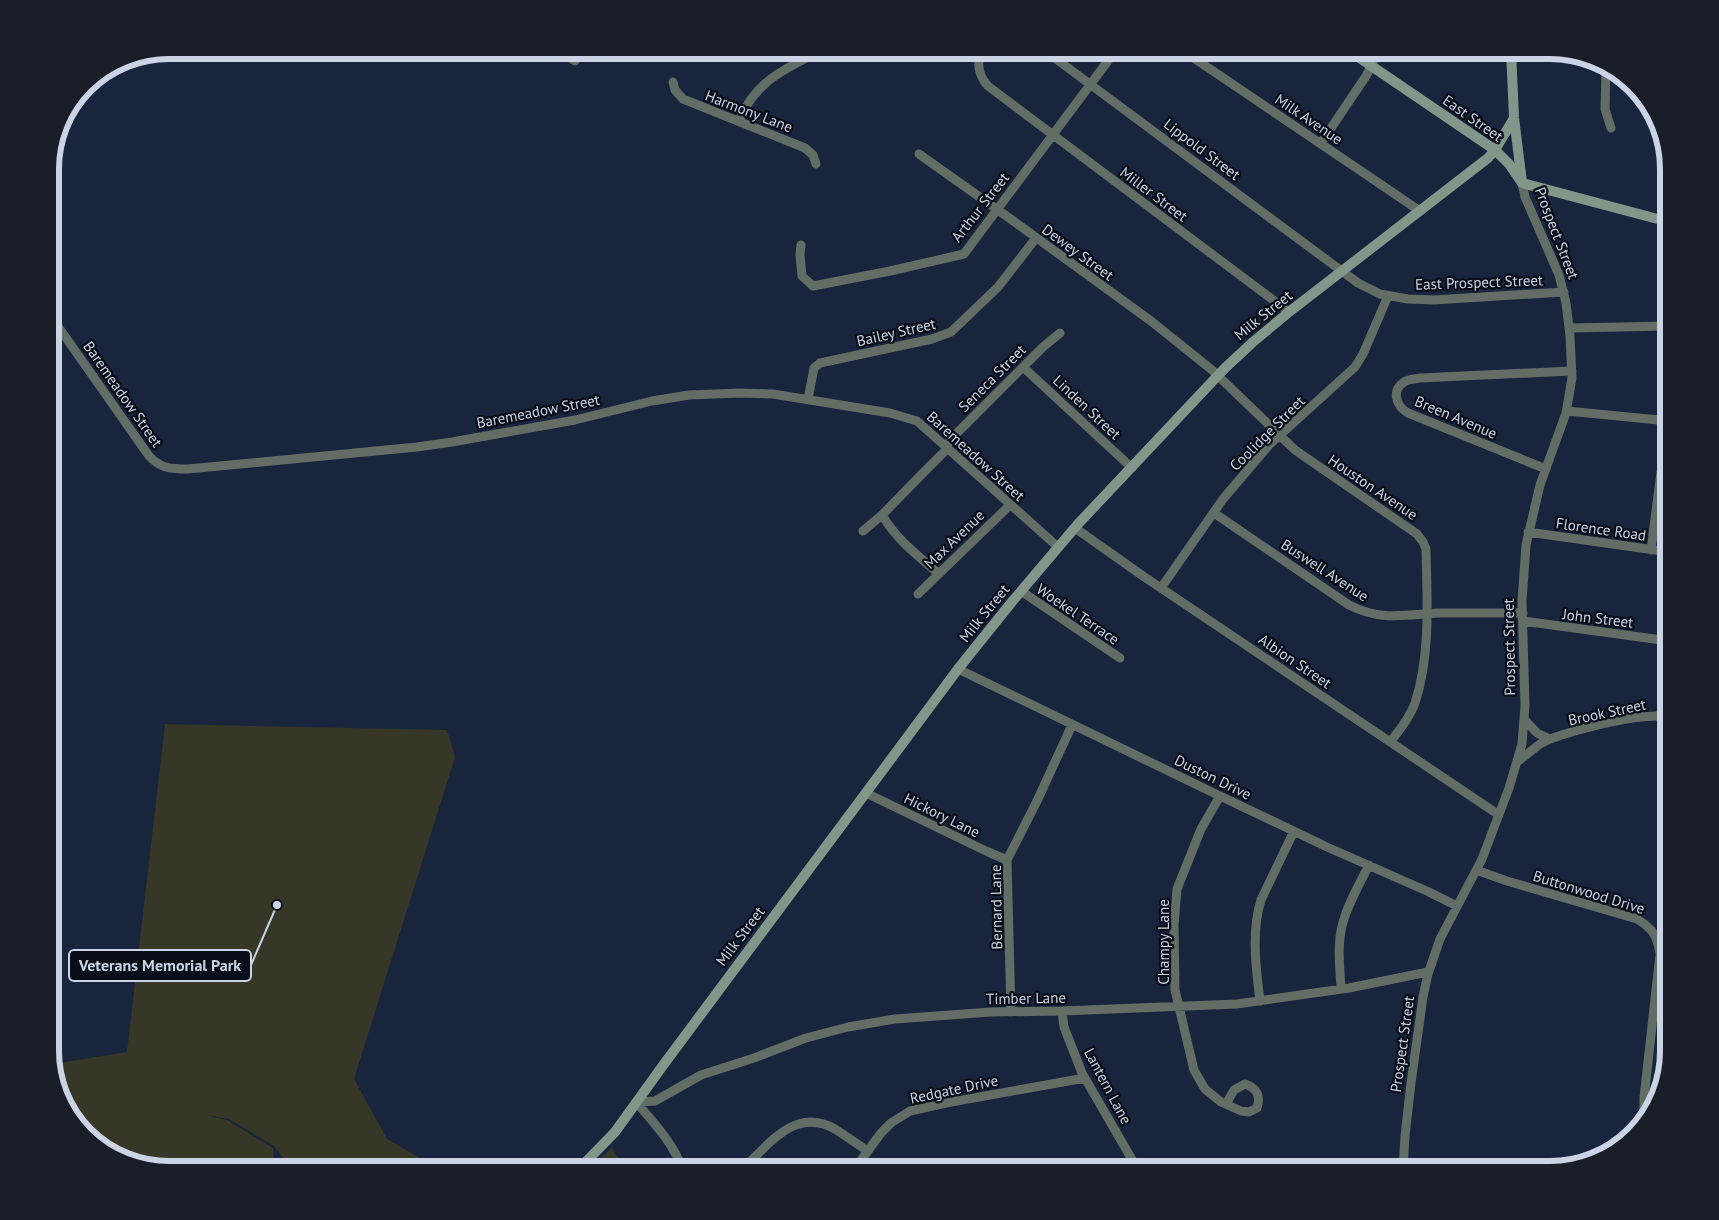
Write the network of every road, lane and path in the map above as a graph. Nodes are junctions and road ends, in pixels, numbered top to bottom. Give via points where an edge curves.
1 (805, 59) edge
2 (979, 59) edge
3 (1056, 59) edge
4 (1109, 59) edge
5 (1195, 59) edge
6 (1362, 59) edge
7 (1374, 59) edge
8 (1511, 59) edge
9 (1372, 66) junction
10 (1606, 74) edge
11 (673, 82) dead end
12 (1090, 84) junction
13 (1514, 118) junction
14 (739, 122) junction
15 (1611, 128) dead end
16 (1052, 135) junction
17 (1321, 144) junction
18 (1495, 150) junction
19 (919, 154) dead end
20 (816, 164) dead end
21 (1522, 183) junction
22 (997, 209) junction
23 (1420, 211) junction
24 (1660, 220) edge
25 (1036, 238) junction
26 (801, 245) dead end
27 (1343, 272) junction
28 (1564, 292) junction
29 (1388, 296) junction
30 (1289, 312) junction
31 (1660, 326) edge
32 (59, 328) edge
33 (1570, 328) junction
34 (1060, 333) dead end
35 (1023, 367) junction
36 (1572, 371) junction
37 (1218, 376) junction
38 (808, 399) junction
39 (1567, 410) junction
40 (1660, 420) edge
41 (1280, 436) junction
42 (946, 446) junction
43 (1132, 468) junction
44 (1546, 470) junction
45 (1660, 472) dead end
46 (1010, 505) junction
47 (1214, 513) junction
48 (882, 515) junction
49 (1075, 528) junction
50 (863, 532) dead end
51 (1528, 532) junction
52 (1058, 547) junction
53 (1651, 550) junction
54 (1660, 551) edge
55 (938, 573) junction
56 (1161, 588) junction
57 (1021, 591) junction
58 (918, 594) dead end
59 (1428, 614) junction
60 (1523, 617) junction
61 (1660, 640) edge
62 (1120, 658) dead end
63 (958, 669) junction
64 (1660, 717) edge
65 (1524, 720) junction
66 (1072, 725) junction
67 (1550, 740) junction
68 (1390, 742) junction
69 (1517, 762) junction
70 (866, 793) junction
71 (1220, 796) junction
72 (1499, 815) junction
73 (1294, 831) junction
74 (1007, 860) junction
75 (1369, 865) junction
76 (1476, 870) junction
77 (1457, 906) junction
78 (1660, 954) edge
79 (1660, 954) edge
80 (1428, 972) junction
81 (1341, 989) junction
82 (1260, 1001) junction
83 (1181, 1007) junction
84 (1062, 1011) junction
85 (1011, 1012) junction
86 (1085, 1078) junction
87 (636, 1102) junction
88 (1226, 1104) dead end
89 (1644, 1108) edge
90 (868, 1151) junction
91 (1132, 1160) edge
92 (587, 1161) edge
93 (679, 1161) edge
94 (751, 1161) edge
95 (861, 1161) edge
96 (1404, 1161) edge

1 - 14 street via 764,83 746,106
2 - 16 street, Miller Street via 982,78 988,86
3 - 12 street, Lippold Street
4 - 12 street, Arthur Street
5 - 17 street, Milk Avenue
6 - 9 street, East Street
7 - 9 street
8 - 13 street, Prospect Street
9 - 17 street
9 - 18 street, East Street
10 - 15 street via 1606,109
11 - 14 street, Harmony Lane via 683,99
12 - 16 street, Arthur Street
12 - 27 street, Lippold Street
13 - 18 street
13 - 21 street, Prospect Street
14 - 20 street, Harmony Lane via 805,148 813,155
16 - 22 street, Arthur Street
16 - 30 street, Miller Street
17 - 23 street, Milk Avenue
18 - 21 street, East Street
18 - 23 street, Milk Street
19 - 22 street, Dewey Street
21 - 24 street
21 - 28 street, Prospect Street
22 - 25 street, Dewey Street
22 - 26 street, Arthur Street via 964,254 821,285 813,286 802,276
23 - 27 street, Milk Street
25 - 37 street, Dewey Street via 1158,327
25 - 38 street, Bailey Street via 998,287 951,332 820,363 814,368
27 - 29 street, East Prospect Street via 1370,290
27 - 30 street, Milk Street
28 - 29 street, East Prospect Street via 1434,300
28 - 33 street, Prospect Street
29 - 41 street, Coolidge Street via 1355,367
30 - 37 street, Milk Street
31 - 33 street
32 - 38 street, Baremeadow Street via 149,456 160,466 173,469 417,446 575,420 689,395 753,392
33 - 36 street, Prospect Street
34 - 35 street, Seneca Street
35 - 42 street, Seneca Street
35 - 43 street, Linden Street
36 - 39 street, Prospect Street
36 - 44 street, Breen Avenue via 1420,378 1404,382 1397,394 1398,406 1408,413
37 - 41 street, Houston Avenue
37 - 43 street, Milk Street
38 - 42 street, Baremeadow Street via 910,418
39 - 40 street
39 - 44 street, Prospect Street
41 - 47 street, Coolidge Street
41 - 59 street, Houston Avenue via 1417,534 1426,550
42 - 46 street, Baremeadow Street
42 - 48 street, Seneca Street
43 - 49 street, Milk Street
44 - 51 street, Prospect Street
45 - 53 street
46 - 52 street, Baremeadow Street
46 - 55 street, Max Avenue
47 - 56 street, Coolidge Street
47 - 59 street, Buswell Avenue via 1359,610 1382,616
48 - 50 street, Seneca Street
48 - 55 street via 898,538
49 - 52 street, Milk Street
49 - 56 street, Albion Street
51 - 53 street, Florence Road
51 - 60 street, Prospect Street via 1523,571
52 - 57 street, Milk Street
53 - 54 street, Florence Road
55 - 58 street, Max Avenue
56 - 68 street, Albion Street
57 - 62 street, Woekel Terrace
57 - 63 street, Milk Street
59 - 60 street, Buswell Avenue
59 - 68 street, Houston Avenue via 1422,671 1414,704
60 - 61 street, John Street
60 - 65 street, Prospect Street
63 - 66 street, Duston Drive
63 - 70 street, Milk Street
64 - 67 street, Brook Street via 1597,726
65 - 67 street, Brook Street
65 - 69 street, Prospect Street
66 - 71 street, Duston Drive
66 - 74 street, Bernard Lane
67 - 69 street, Brook Street
68 - 72 street, Albion Street
69 - 72 street, Prospect Street
70 - 74 street, Hickory Lane
70 - 87 street, Milk Street
71 - 73 street, Duston Drive
71 - 83 street, Champy Lane via 1201,829 1177,889 1174,925 1176,990
72 - 76 street, Prospect Street
73 - 75 street, Duston Drive
73 - 82 street via 1257,911
74 - 85 street, Bernard Lane
75 - 77 street, Duston Drive
75 - 81 street via 1341,928
76 - 77 street, Prospect Street
76 - 79 street, Buttonwood Drive via 1637,919 1654,932
77 - 80 street, Prospect Street
78 - 89 street, Buttonwood Drive
80 - 81 street, Timber Lane
80 - 96 street, Prospect Street via 1416,1041
81 - 82 street, Timber Lane
82 - 83 street, Timber Lane
83 - 84 street, Timber Lane
83 - 88 street, Champy Lane via 1194,1070 1205,1088
84 - 85 street, Timber Lane
84 - 86 street, Lantern Lane via 1064,1027
85 - 87 street, Timber Lane via 896,1019 848,1027 715,1069 655,1101
86 - 90 street, Redgate Drive via 910,1111 891,1123
86 - 91 street, Lantern Lane
87 - 92 street, Milk Street via 615,1132
87 - 93 street via 666,1137
90 - 94 street via 834,1129 809,1122 788,1128
90 - 95 street, Redgate Drive

